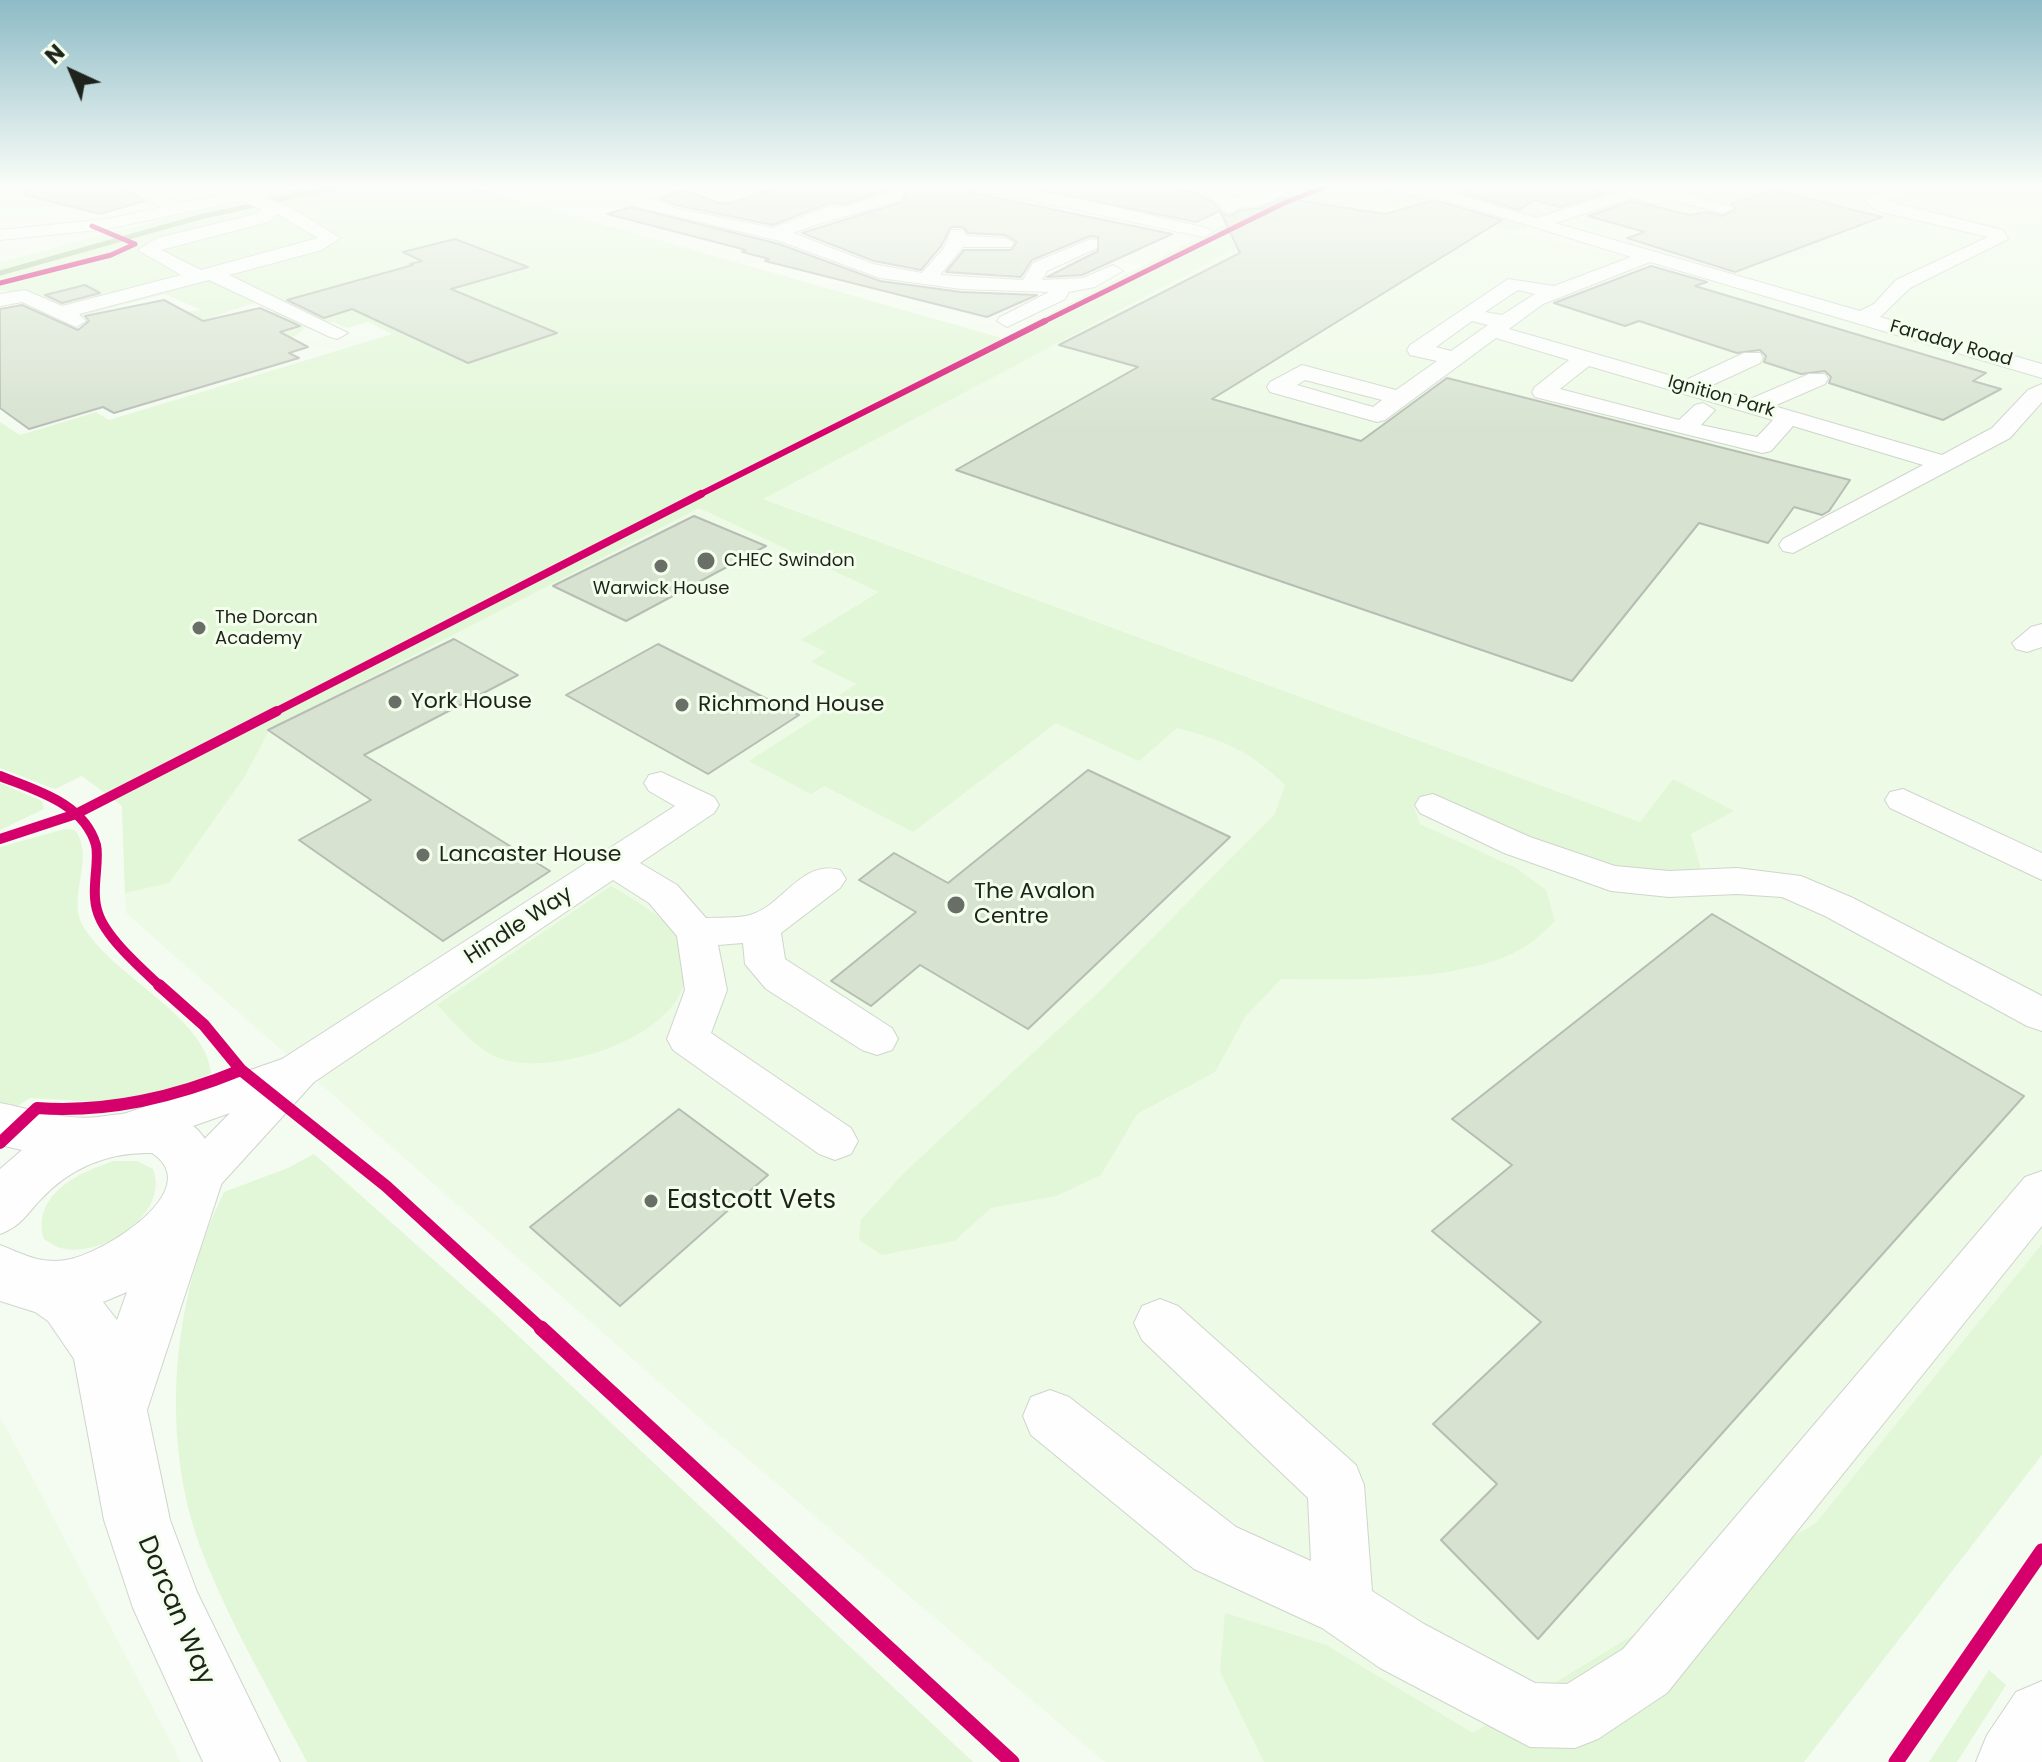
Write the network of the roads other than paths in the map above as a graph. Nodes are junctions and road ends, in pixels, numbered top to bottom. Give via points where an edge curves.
1 (187, 267) edge
2 (235, 267) edge
3 (839, 267) edge
4 (864, 267) edge
5 (938, 267) edge
6 (1040, 267) edge
7 (1619, 267) edge
8 (1688, 267) edge
9 (1939, 267) edge
10 (1113, 271) dead end
11 (823, 273) dead end
12 (205, 275) junction
13 (926, 280) junction
14 (1029, 286) junction
15 (1060, 286) junction
16 (1553, 292) junction
17 (0, 300) edge
18 (1468, 314) junction
19 (1863, 318) junction
20 (1007, 321) dead end
21 (1499, 326) junction
22 (337, 333) dead end
23 (1608, 342) dead end
24 (1582, 356) junction
25 (1455, 358) junction
26 (1752, 358) dead end
27 (2042, 371) edge
28 (1817, 379) dead end
29 (1689, 387) junction
30 (1410, 391) dead end
31 (2042, 391) edge
32 (1718, 396) junction
33 (1753, 406) junction
34 (1789, 417) junction
35 (1684, 428) junction
36 (1947, 464) junction
37 (1793, 545) dead end
38 (661, 783) dead end
39 (1903, 800) dead end
40 (1433, 805) dead end
41 (614, 864) junction
42 (2042, 868) edge
43 (827, 879) dead end
44 (761, 928) junction
45 (696, 933) junction
46 (2042, 1015) edge
47 (877, 1039) dead end
48 (298, 1070) junction
49 (0, 1124) edge
50 (111, 1135) junction
51 (835, 1141) dead end
52 (193, 1189) junction
53 (2042, 1191) edge
54 (0, 1210) edge
55 (19, 1284) edge
56 (1160, 1323) dead end
57 (116, 1408) junction
58 (1050, 1416) dead end
59 (1343, 1607) junction
60 (2042, 1718) edge
61 (242, 1762) edge
62 (2014, 1762) edge

1 - 12 street
2 - 12 street
3 - 11 street
4 - 13 street
5 - 13 street
6 - 14 street
7 - 16 street
8 - 19 street, Faraday Road
9 - 19 street via 1903,284 1881,308
10 - 15 street via 1088,283
12 - 17 street via 68,317 25,296
12 - 22 street
13 - 14 street
14 - 15 street
15 - 20 street via 1051,301
16 - 18 street via 1515,283
16 - 21 street
18 - 21 street, Ignition Park
18 - 25 street via 1418,350
19 - 27 street, Faraday Road
21 - 24 street, Ignition Park
21 - 25 street
23 - 24 street
24 - 29 street, Ignition Park
24 - 35 street via 1543,392
25 - 30 street
26 - 29 street
28 - 33 street
29 - 32 street, Ignition Park
31 - 36 street via 2001,433
32 - 33 street, Ignition Park
32 - 35 street
33 - 34 street, Ignition Park
34 - 35 street via 1762,446
34 - 36 street, Ignition Park
36 - 37 street
38 - 41 street, Hindle Way via 701,805
39 - 42 street
40 - 46 street via 1517,845 1611,878 1788,885
41 - 45 street via 663,894
41 - 48 street, Hindle Way
43 - 44 street
44 - 45 street
44 - 47 street via 765,964
45 - 51 street via 706,990 688,1039
48 - 50 street, Hindle Way
48 - 52 street, Hindle Way
49 - 50 main road via 57,1136
50 - 52 main road via 150,1131 171,1136 194,1162
50 - 54 main road via 67,1150 38,1168
52 - 55 main road, Dorcan Way via 174,1225 148,1250 81,1283
52 - 57 main road
53 - 59 street via 1645,1671 1575,1716 1530,1715 1440,1669
55 - 57 main road, Dorcan Way via 69,1302 103,1350
56 - 59 street via 1336,1485
57 - 61 main road, Dorcan Way via 137,1520 168,1608
58 - 59 street via 1215,1548
60 - 62 main road

